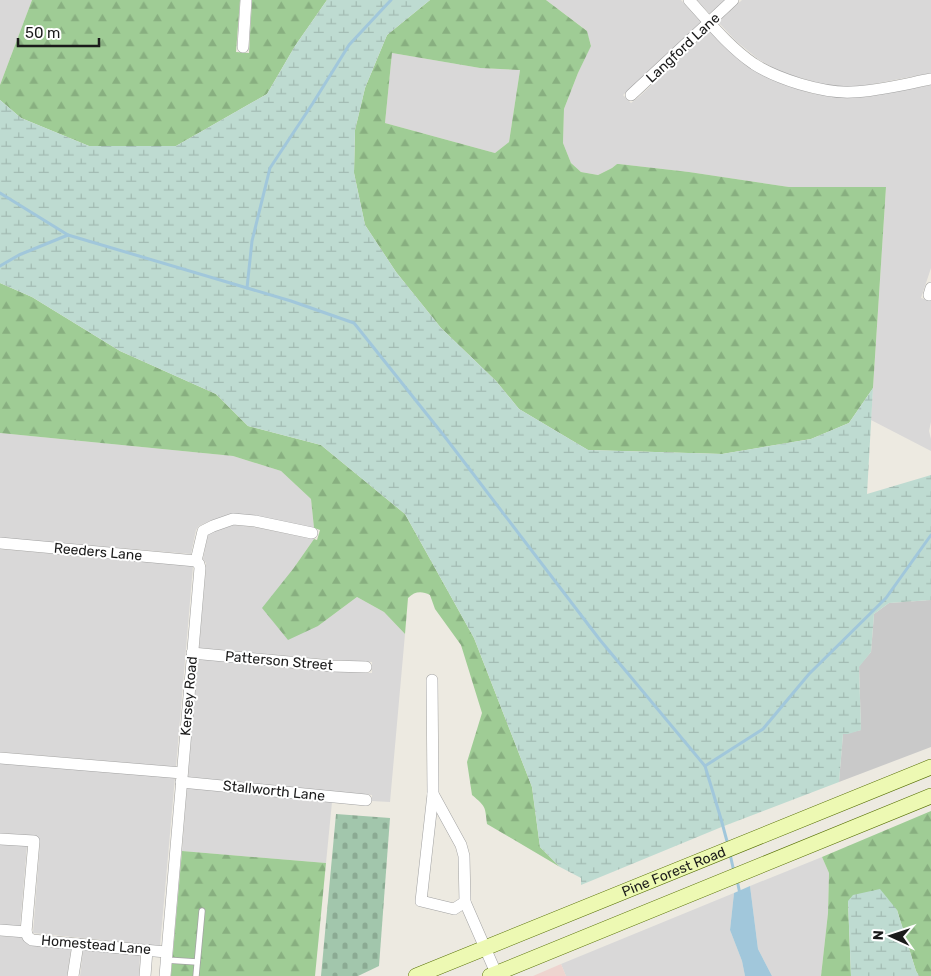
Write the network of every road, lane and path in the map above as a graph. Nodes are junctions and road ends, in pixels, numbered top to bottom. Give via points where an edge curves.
1 (246, 0) edge
2 (689, 0) edge
3 (733, 0) edge
4 (710, 22) junction
5 (243, 47) dead end
6 (931, 79) edge
7 (631, 95) dead end
8 (312, 533) dead end
9 (0, 544) edge
10 (196, 561) junction
11 (192, 653) junction
12 (366, 667) dead end
13 (432, 680) dead end
14 (0, 758) edge
15 (931, 767) edge
16 (182, 777) junction
17 (433, 794) junction
18 (931, 796) edge
19 (366, 800) dead end
20 (0, 839) edge
21 (465, 902) junction
22 (202, 911) dead end
23 (0, 930) edge
24 (26, 932) junction
25 (78, 944) junction
26 (484, 948) junction
27 (147, 950) junction
28 (166, 956) junction
29 (197, 962) junction
30 (494, 975) edge
31 (73, 976) edge
32 (145, 976) edge
33 (165, 976) edge
34 (196, 976) edge
35 (416, 976) edge

1 - 5 street
2 - 4 street
3 - 4 street, Langford Lane
4 - 6 street via 754,64 776,76 812,88 864,91
4 - 7 street, Langford Lane
8 - 10 street, Kersey Road via 233,519 203,531
9 - 10 street, Reeders Lane
10 - 11 street, Kersey Road via 200,568
11 - 12 street, Patterson Street
11 - 16 street, Kersey Road
13 - 17 street
14 - 16 street, Stallworth Lane
15 - 26 main road, Pine Forest Road
16 - 19 street, Stallworth Lane
16 - 28 street, Kersey Road
17 - 21 street via 461,844
17 - 21 street via 421,901 454,910
18 - 30 main road, Pine Forest Road
20 - 24 street via 34,842
21 - 26 street
22 - 29 lane
23 - 24 street, Homestead Lane
24 - 25 street, Homestead Lane via 32,940
25 - 27 street, Homestead Lane
25 - 31 street
26 - 30 street
26 - 35 main road, Pine Forest Road
27 - 28 street, Homestead Lane
27 - 32 street
28 - 29 lane
28 - 33 street, Kersey Road
29 - 34 lane

